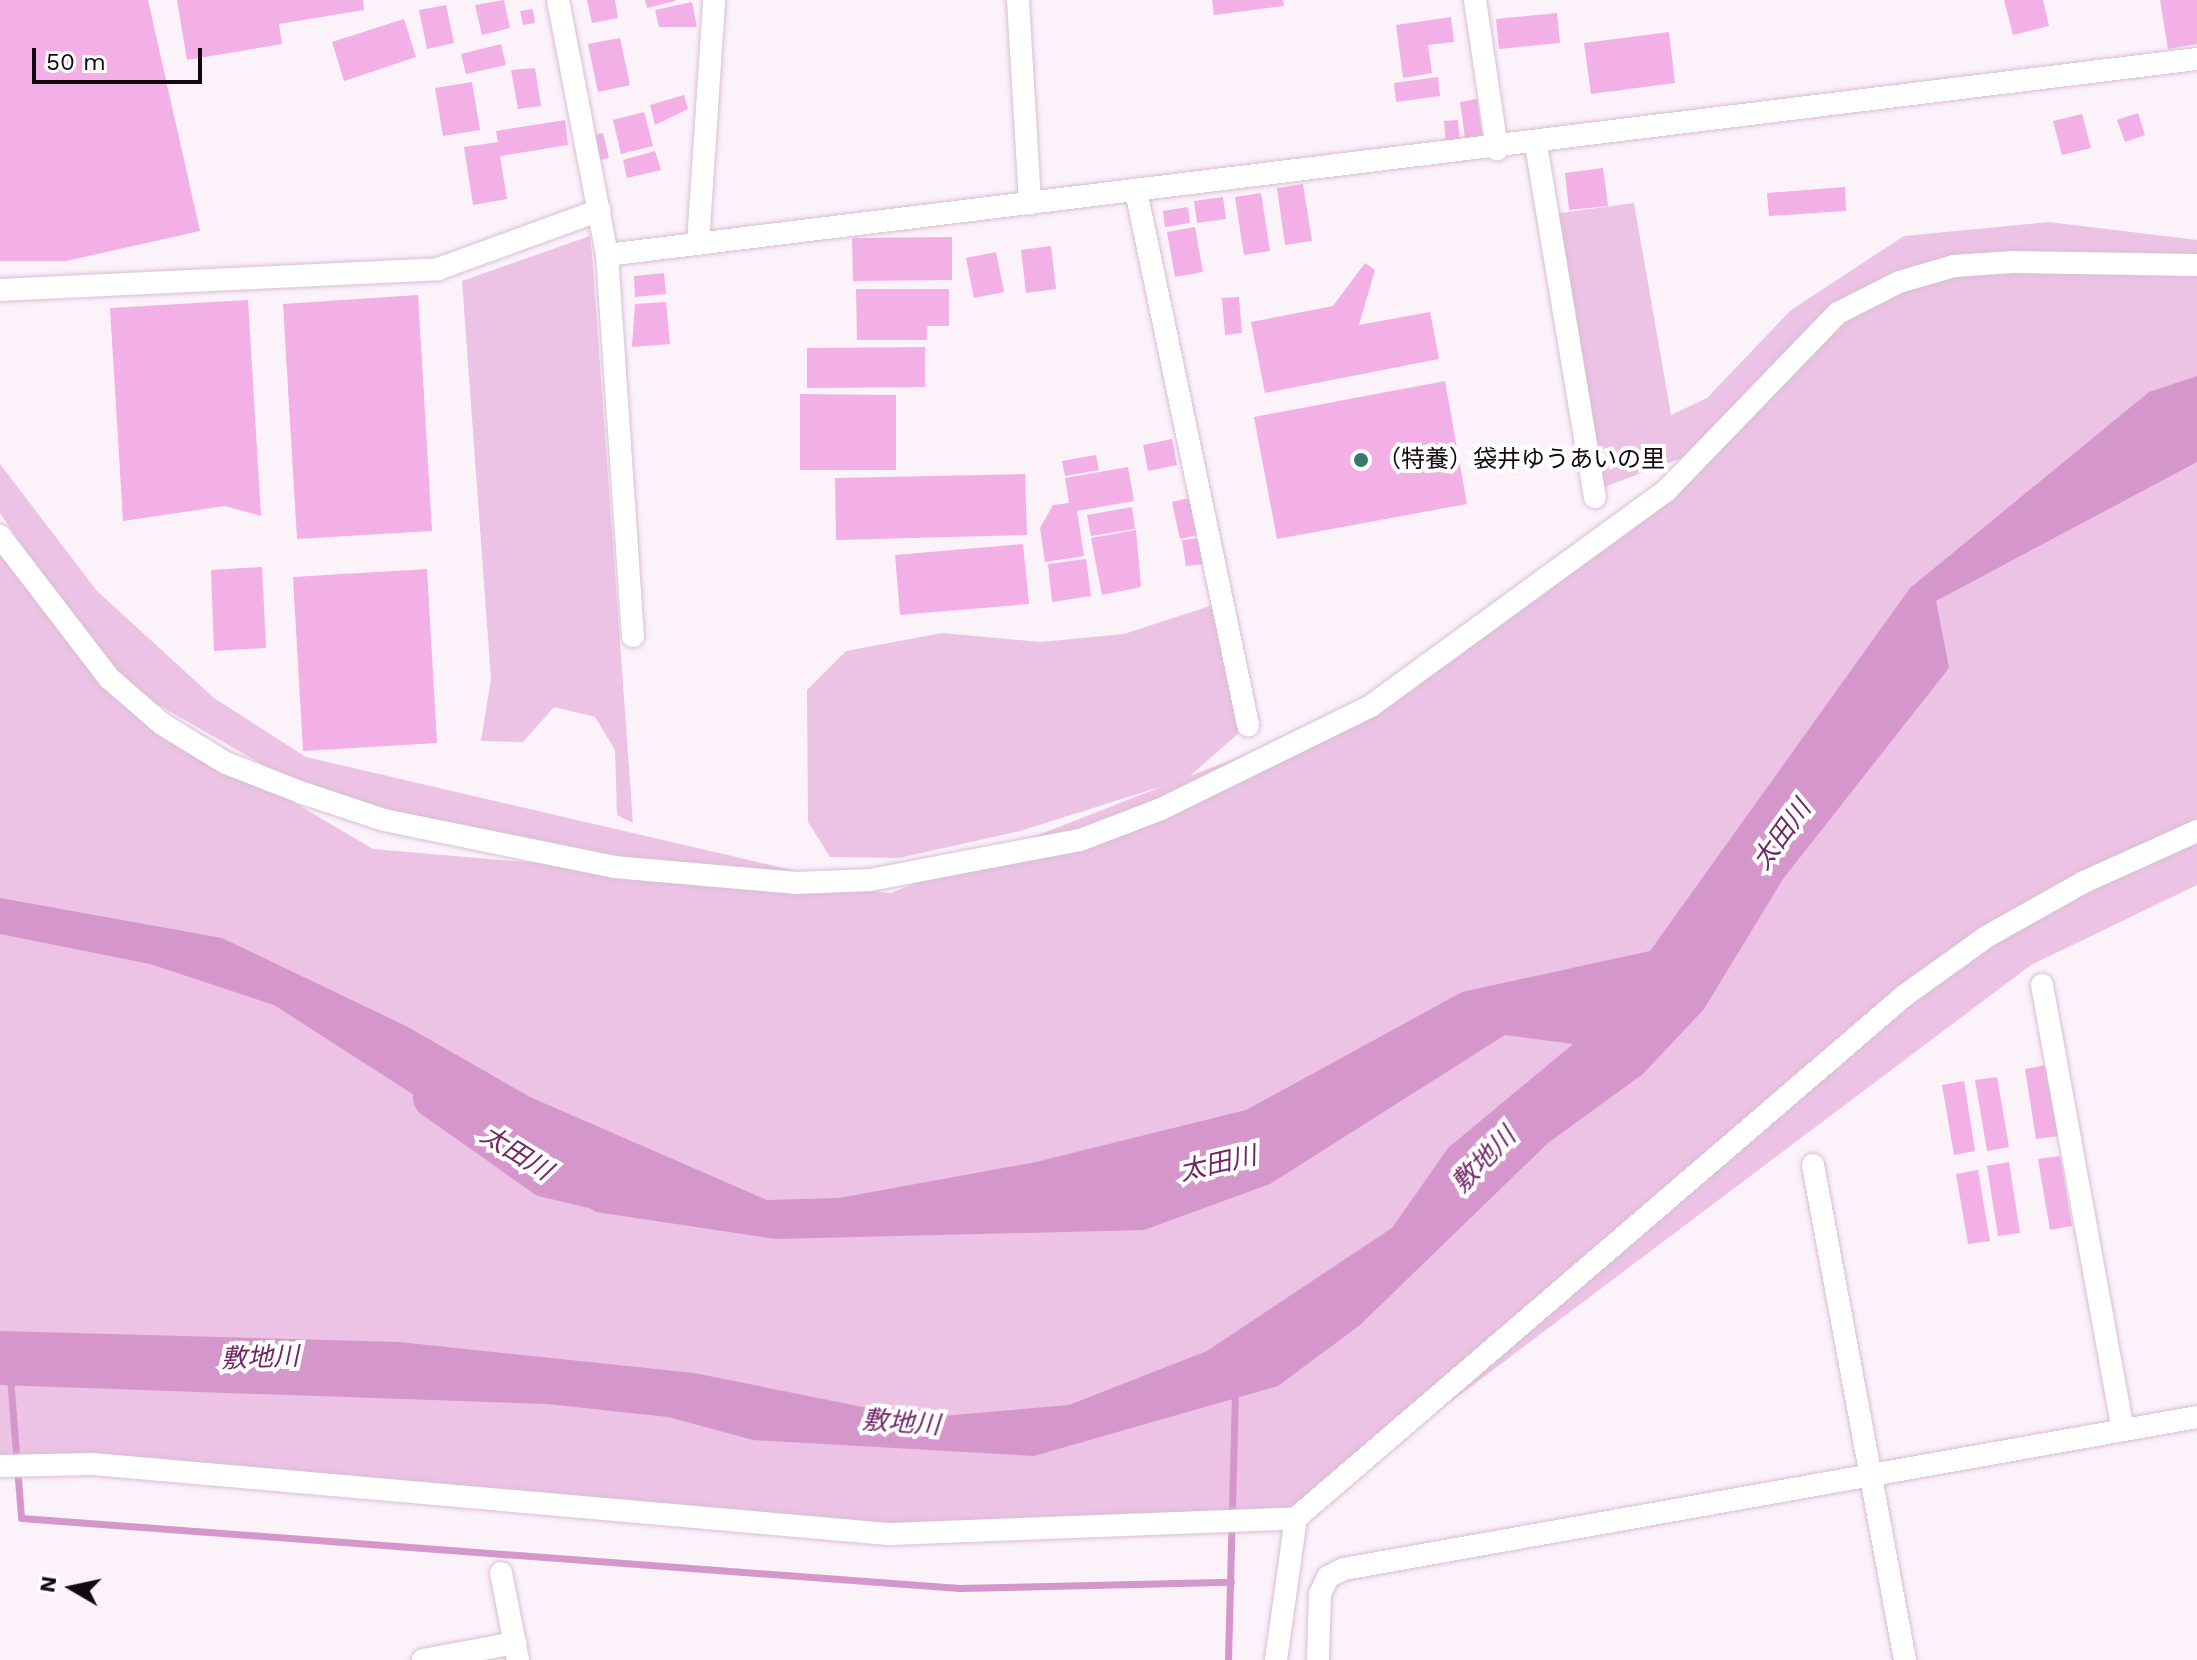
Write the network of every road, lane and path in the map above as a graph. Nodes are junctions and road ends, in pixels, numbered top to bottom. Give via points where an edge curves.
1 (558, 0) edge
2 (714, 0) edge
3 (1018, 0) edge
4 (1475, 0) edge
5 (2197, 59) edge
6 (1536, 145) junction
7 (1497, 149) junction
8 (1136, 191) junction
9 (1030, 204) junction
10 (600, 210) junction
11 (698, 244) junction
12 (607, 255) junction
13 (2197, 265) edge
14 (0, 290) edge
15 (1595, 497) dead end
16 (0, 536) edge
17 (633, 636) dead end
18 (1248, 725) dead end
19 (2197, 831) edge
20 (2042, 985) dead end
21 (1813, 1165) dead end
22 (2197, 1417) edge
23 (2123, 1430) junction
24 (0, 1466) edge
25 (1872, 1476) junction
26 (1296, 1518) junction
27 (501, 1573) dead end
28 (517, 1652) edge
29 (423, 1660) edge
30 (1276, 1660) edge
31 (1318, 1660) edge
32 (1905, 1660) edge

1 - 10 street
2 - 11 street
3 - 9 street
4 - 7 street
5 - 6 street
6 - 7 street
6 - 15 street
7 - 8 street
8 - 9 street
8 - 18 street
9 - 11 street
10 - 12 street
10 - 14 street via 438,269
11 - 12 street
12 - 17 street
13 - 16 street via 2013,262 1954,266 1899,282 1838,313 1666,491 1371,706 1161,809 1080,840 870,880 797,883 614,867 384,820 226,763 162,724 109,678
19 - 26 street via 2028,913 1904,996
20 - 23 street
21 - 25 street
22 - 23 street
23 - 25 street
24 - 26 street via 93,1464 888,1534
25 - 31 street via 1344,1569 1328,1577 1320,1594
25 - 32 street
26 - 30 street
27 - 28 street
28 - 29 street

